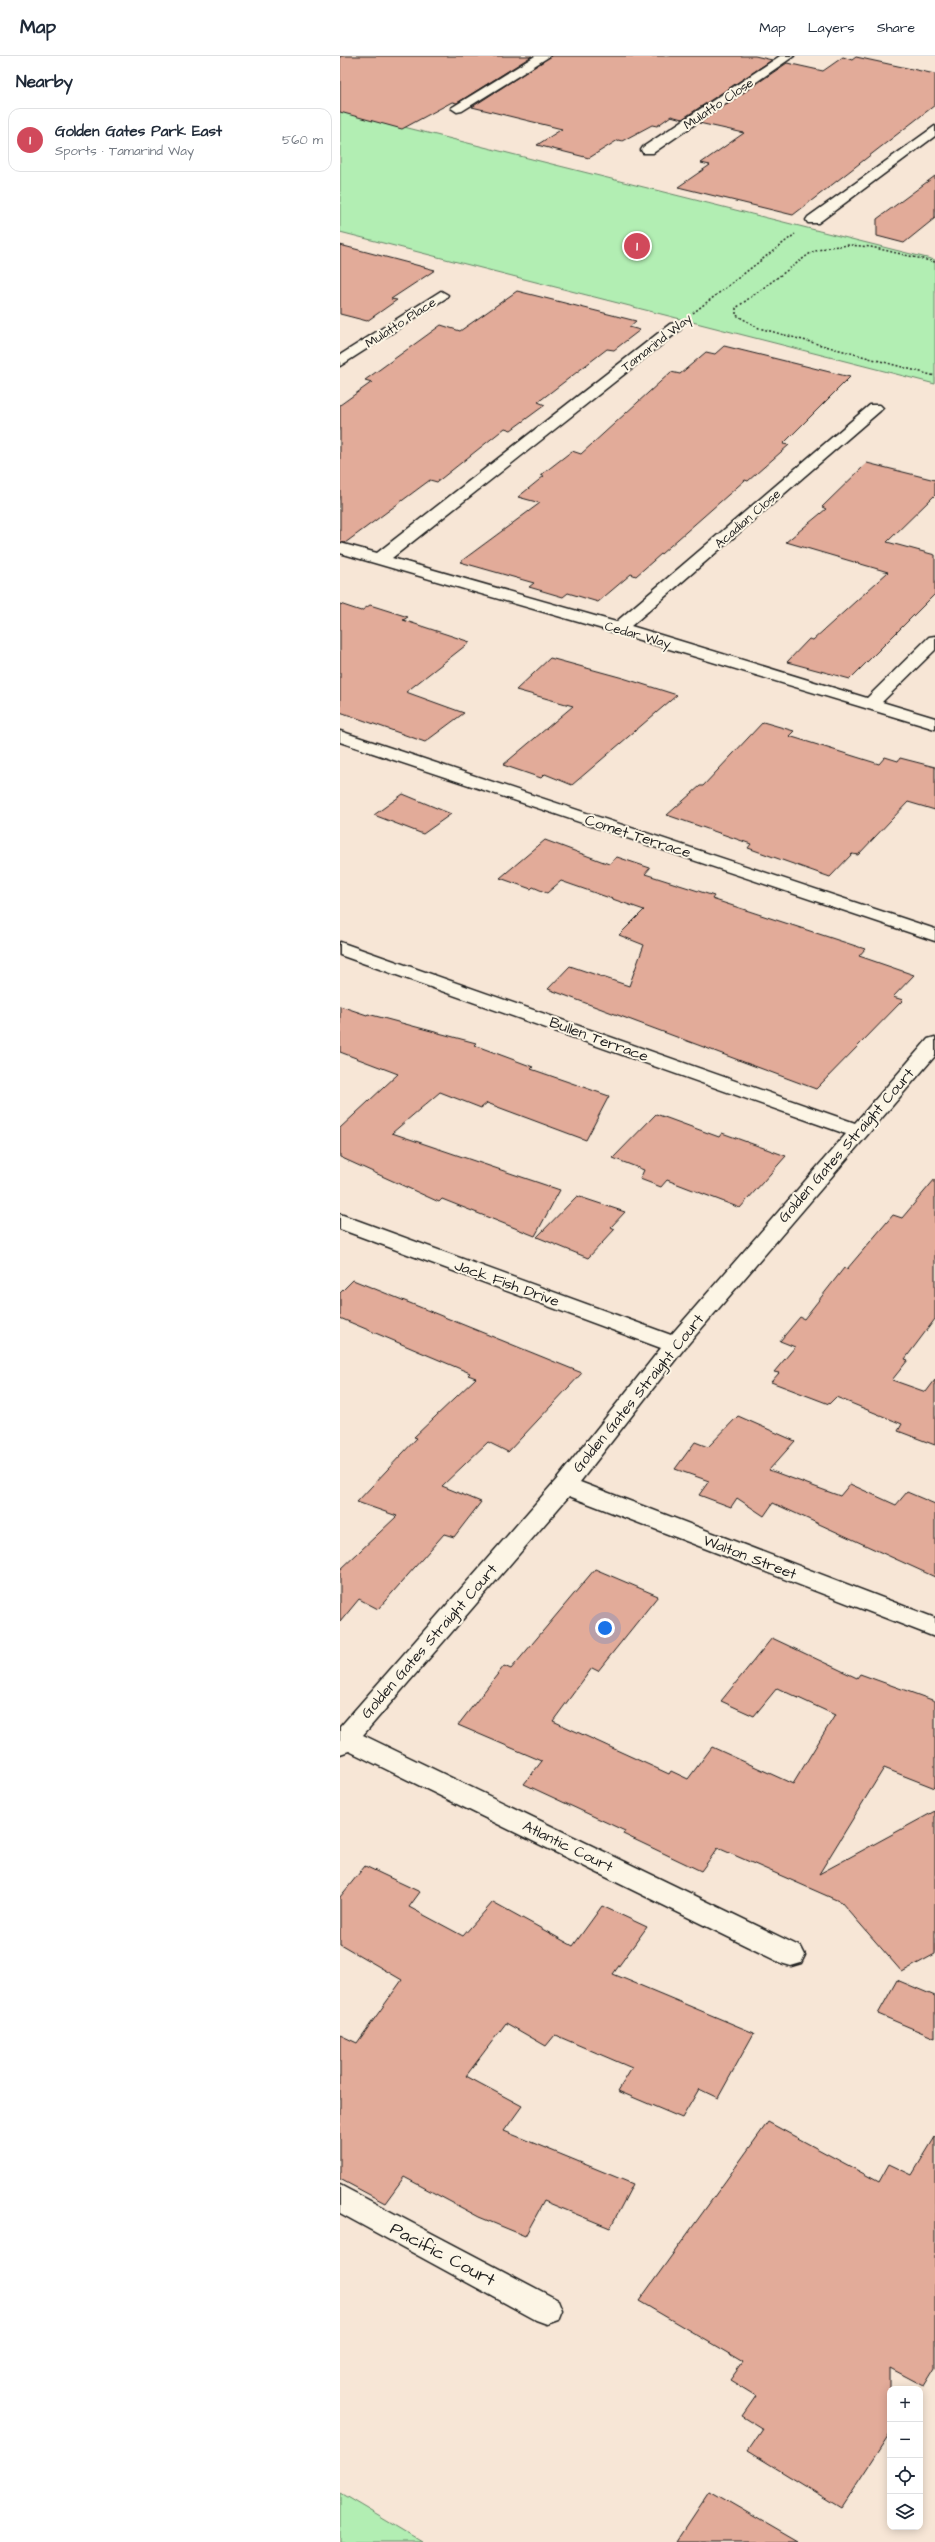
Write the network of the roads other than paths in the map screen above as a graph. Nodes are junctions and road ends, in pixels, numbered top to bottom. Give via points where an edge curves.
1 (544, 56) edge
2 (788, 56) edge
3 (457, 108) dead end
4 (935, 130) edge
5 (648, 150) dead end
6 (813, 220) road end
7 (441, 295) dead end
8 (676, 326) road end
9 (340, 362) edge
10 (875, 408) dead end
11 (340, 548) edge
12 (380, 560) junction
13 (619, 628) junction
14 (935, 640) edge
15 (871, 704) junction
16 (935, 724) edge
17 (340, 736) edge
18 (935, 935) edge
19 (340, 948) edge
20 (935, 1042) edge
21 (858, 1131) junction
22 (342, 1224) edge
23 (674, 1345) junction
24 (564, 1486) junction
25 (935, 1628) edge
26 (343, 1741) edge
27 (791, 1955) dead end
28 (340, 2198) edge
29 (547, 2310) dead end

1 - 3 street
2 - 5 street, Mulatto Close
4 - 6 street
7 - 9 street, Mulatto Place
8 - 12 street, Tamarind Way
10 - 13 street, Acadian Close
11 - 12 street, Cedar Way
12 - 13 street, Cedar Way
13 - 15 street, Cedar Way
14 - 15 street
15 - 16 street, Cedar Way
17 - 18 street, Comet Terrace
19 - 21 street, Bullen Terrace
20 - 21 street, Golden Gates Straight Court
21 - 23 street, Golden Gates Straight Court
22 - 23 street, Jack Fish Drive
23 - 24 street, Golden Gates Straight Court
24 - 25 street, Walton Street
24 - 26 street, Golden Gates Straight Court
26 - 27 street, Atlantic Court
28 - 29 street, Pacific Court

